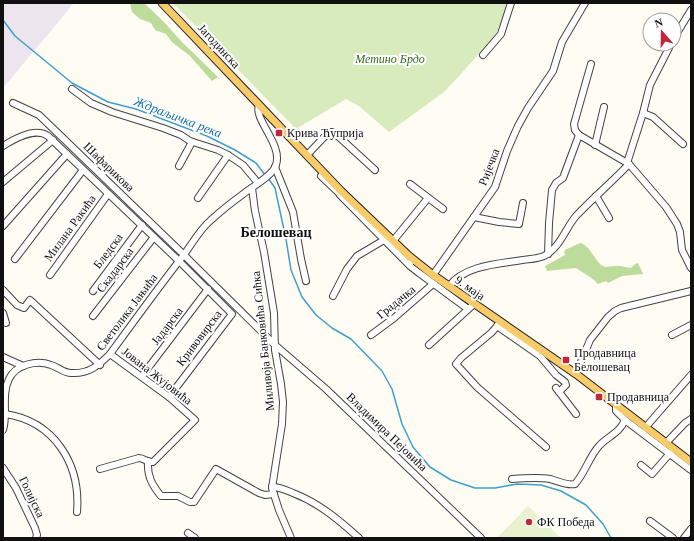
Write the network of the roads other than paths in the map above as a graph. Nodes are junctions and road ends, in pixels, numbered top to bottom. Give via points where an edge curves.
1 (162, 3) edge
2 (511, 3) edge
3 (585, 3) edge
4 (691, 10) edge
5 (682, 25) edge
6 (667, 52) edge
7 (482, 55) dead end
8 (591, 64) dead end
9 (72, 89) dead end
10 (13, 103) dead end
11 (259, 105) junction
12 (604, 107) dead end
13 (643, 113) junction
14 (578, 135) junction
15 (53, 140) junction
16 (192, 142) junction
17 (595, 144) junction
18 (683, 144) dead end
19 (3, 146) edge
20 (67, 154) junction
21 (228, 155) junction
22 (307, 155) junction
23 (628, 164) junction
24 (179, 166) dead end
25 (275, 167) junction
26 (83, 170) junction
27 (375, 170) dead end
28 (321, 176) dead end
29 (3, 182) edge
30 (260, 182) junction
31 (410, 184) dead end
32 (252, 188) junction
33 (339, 191) junction
34 (108, 194) junction
35 (242, 195) junction
36 (596, 196) junction
37 (198, 198) dead end
38 (428, 198) junction
39 (254, 201) junction
40 (523, 203) dead end
41 (443, 209) dead end
42 (474, 217) junction
43 (609, 218) dead end
44 (142, 225) junction
45 (3, 226) edge
46 (154, 237) junction
47 (384, 240) junction
48 (393, 241) junction
49 (548, 254) junction
50 (184, 255) junction
51 (409, 256) junction
52 (15, 259) dead end
53 (179, 261) junction
54 (410, 266) junction
55 (691, 268) edge
56 (50, 275) dead end
57 (433, 275) junction
58 (306, 281) dead end
59 (433, 284) junction
60 (449, 286) junction
61 (208, 289) junction
62 (3, 290) edge
63 (93, 291) dead end
64 (691, 291) edge
65 (333, 296) dead end
66 (471, 307) junction
67 (3, 313) edge
68 (93, 316) dead end
69 (6, 323) dead end
70 (499, 324) junction
71 (691, 325) edge
72 (371, 335) dead end
73 (672, 335) dead end
74 (274, 345) junction
75 (429, 345) dead end
76 (110, 354) junction
77 (3, 357) edge
78 (100, 365) junction
79 (23, 366) junction
80 (3, 373) edge
81 (576, 374) junction
82 (11, 375) junction
83 (691, 375) edge
84 (142, 376) junction
85 (169, 397) junction
86 (616, 406) junction
87 (4, 411) edge
88 (576, 414) dead end
89 (691, 419) edge
90 (625, 420) junction
91 (645, 428) junction
92 (3, 430) edge
93 (666, 443) junction
94 (546, 448) dead end
95 (671, 451) junction
96 (148, 462) junction
97 (691, 462) edge
98 (641, 465) dead end
99 (3, 468) edge
100 (100, 469) dead end
101 (691, 470) edge
102 (512, 478) dead end
103 (272, 487) junction
104 (274, 494) junction
105 (77, 512) dead end
106 (650, 521) dead end
107 (691, 529) edge
108 (188, 533) dead end
109 (36, 538) edge
110 (195, 538) edge
111 (291, 538) edge
112 (359, 538) edge
113 (481, 538) edge
114 (673, 538) edge
115 (684, 538) edge

1 - 11 main road, Јагодинска
2 - 7 street via 501,34
3 - 42 street, Ријечка via 562,42 552,71 514,132 495,187
4 - 5 street
6 - 13 street via 650,85
8 - 14 street via 574,124 574,130
9 - 16 street via 91,103 174,132
10 - 50 street, Шафарикова via 39,116
11 - 22 main road, 9. маја
11 - 25 street via 260,118 277,152
12 - 17 street
13 - 18 street via 653,117
13 - 23 street
14 - 17 street
14 - 49 street via 563,178 552,190
15 - 19 street, Кривовирска via 42,133 13,139
15 - 20 street, Кривовирска
15 - 29 street
16 - 21 street
16 - 24 street
17 - 23 street
20 - 26 street, Кривовирска
20 - 45 street
21 - 30 street via 243,165
21 - 37 street
22 - 27 street via 332,132
22 - 33 main road, 9. маја
23 - 36 street
23 - 55 street via 672,216 680,232 684,253
25 - 30 street, Светолика Јањића
25 - 58 street via 293,212
26 - 34 street, Кривовирска
26 - 52 street
28 - 33 street
30 - 32 street, Светолика Јањића
31 - 38 street
32 - 35 street, Светолика Јањића
32 - 39 street, Миливоја Банковића Сићка
33 - 47 street
33 - 48 main road, 9. маја
34 - 44 street, Кривовирска
34 - 56 street, Милана Ракића
35 - 39 street via 248,195
35 - 50 street, Светолика Јањића via 207,224
36 - 43 street
36 - 49 street via 574,219
38 - 41 street
38 - 48 street
39 - 74 street, Миливоја Банковића Сићка via 274,313
40 - 42 street via 518,224
42 - 57 street, Ријечка
44 - 46 street, Кривовирска
44 - 63 street, Бледска
46 - 53 street, Кривовирска
46 - 68 street, Скадарска
47 - 54 street
47 - 65 street via 357,256
48 - 51 main road, 9. маја
49 - 60 street via 476,269 455,279
50 - 53 street, Светолика Јањића
50 - 74 street, Шафарикова
51 - 54 street
51 - 57 main road, 9. маја
53 - 61 street, Кривовирска
53 - 76 street, Светолика Јањића
54 - 59 street
57 - 60 main road, 9. маја
59 - 66 street
59 - 72 street, Градачка
60 - 66 main road, 9. маја
61 - 84 street, Јадарска
61 - 85 street, Кривовирска via 232,314
62 - 78 street via 17,305 24,308 30,300
64 - 81 street via 621,308 612,313 590,340
66 - 70 main road, 9. маја
66 - 75 street
67 - 69 street
70 - 81 main road, 9. маја
70 - 88 street via 540,356 556,375 566,382 566,385 557,390
70 - 94 street via 456,364 477,387
71 - 73 street
74 - 103 street, Миливоја Банковића Сићка via 283,402
74 - 113 street, Владимира Пејовића via 326,389
76 - 78 street, Светолика Јањића
76 - 84 street, Јована Жујовића
77 - 79 street
78 - 79 street, Светолика Јањића via 78,373 69,373 43,363
79 - 82 street, Светолика Јањића
80 - 82 street
81 - 86 main road, 9. маја
82 - 87 street via 6,388
83 - 91 street
84 - 85 street, Јована Жујовића
85 - 96 street, Јована Жујовића via 195,420 153,462
86 - 90 street via 615,410
86 - 91 main road, 9. маја
87 - 92 street
87 - 105 street via 29,421 58,443 76,480
89 - 93 street
90 - 95 street
90 - 102 street via 617,432 598,448 575,484 533,477
91 - 93 main road, 9. маја
93 - 95 main road, 9. маја
95 - 97 main road, 9. маја
95 - 98 street via 652,474
95 - 101 street
96 - 100 street via 139,458
96 - 104 street via 148,474 161,496 178,496 194,502 216,469 259,493
99 - 109 street, Голијска via 20,495 35,528
103 - 104 street, Миливоја Банковића Сићка
103 - 112 street via 280,487 321,507
104 - 111 street, Миливоја Банковића Сићка
106 - 114 street
107 - 115 street
108 - 110 street

